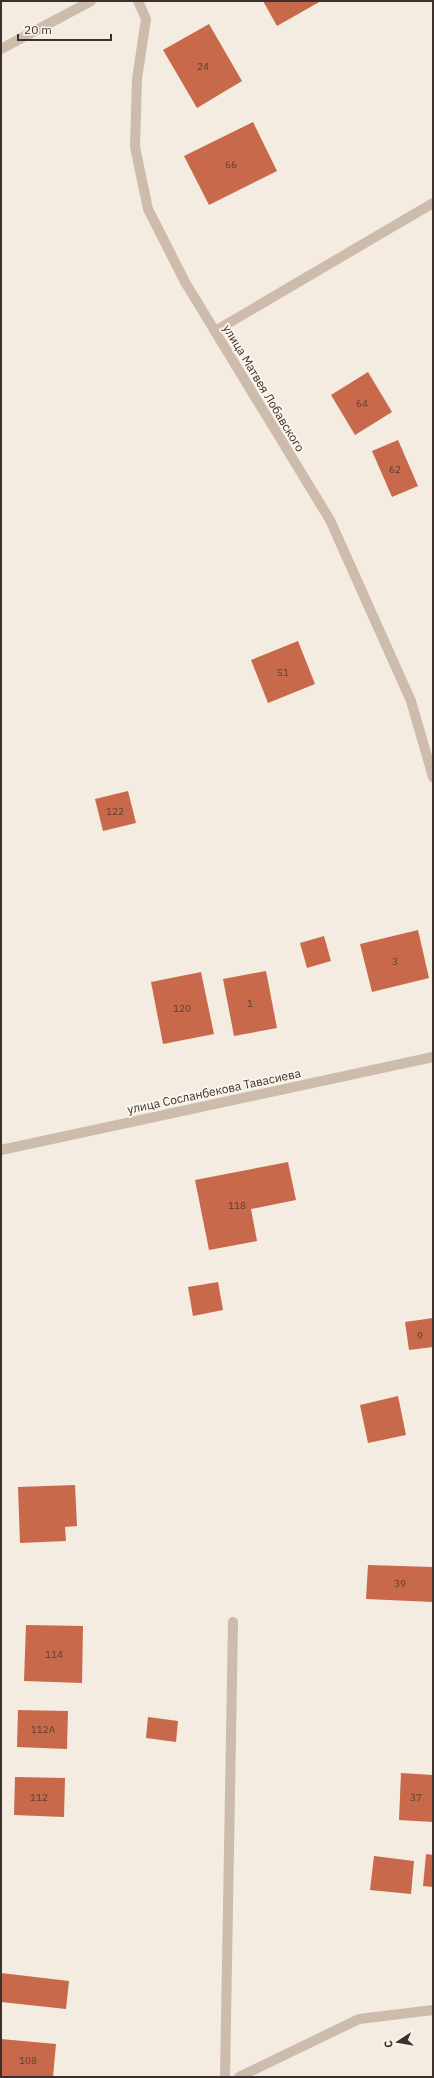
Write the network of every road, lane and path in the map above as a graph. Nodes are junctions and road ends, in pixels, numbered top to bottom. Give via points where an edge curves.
1 (91, 1) edge
2 (138, 1) edge
3 (1, 49) edge
4 (433, 203) edge
5 (215, 331) junction
6 (433, 777) edge
7 (433, 1057) edge
8 (1, 1150) edge
9 (234, 1622) dead end
10 (433, 2010) edge
11 (225, 2077) edge
12 (239, 2077) edge

1 - 3 street
2 - 5 street, улица Матвея Лобавского via 146,19 137,79 135,147 148,209 185,282
4 - 5 street
5 - 6 street, улица Матвея Лобавского via 330,520 411,701
7 - 8 street, улица Сосланбекова Тавасиева
9 - 11 street
10 - 12 street via 359,2019

